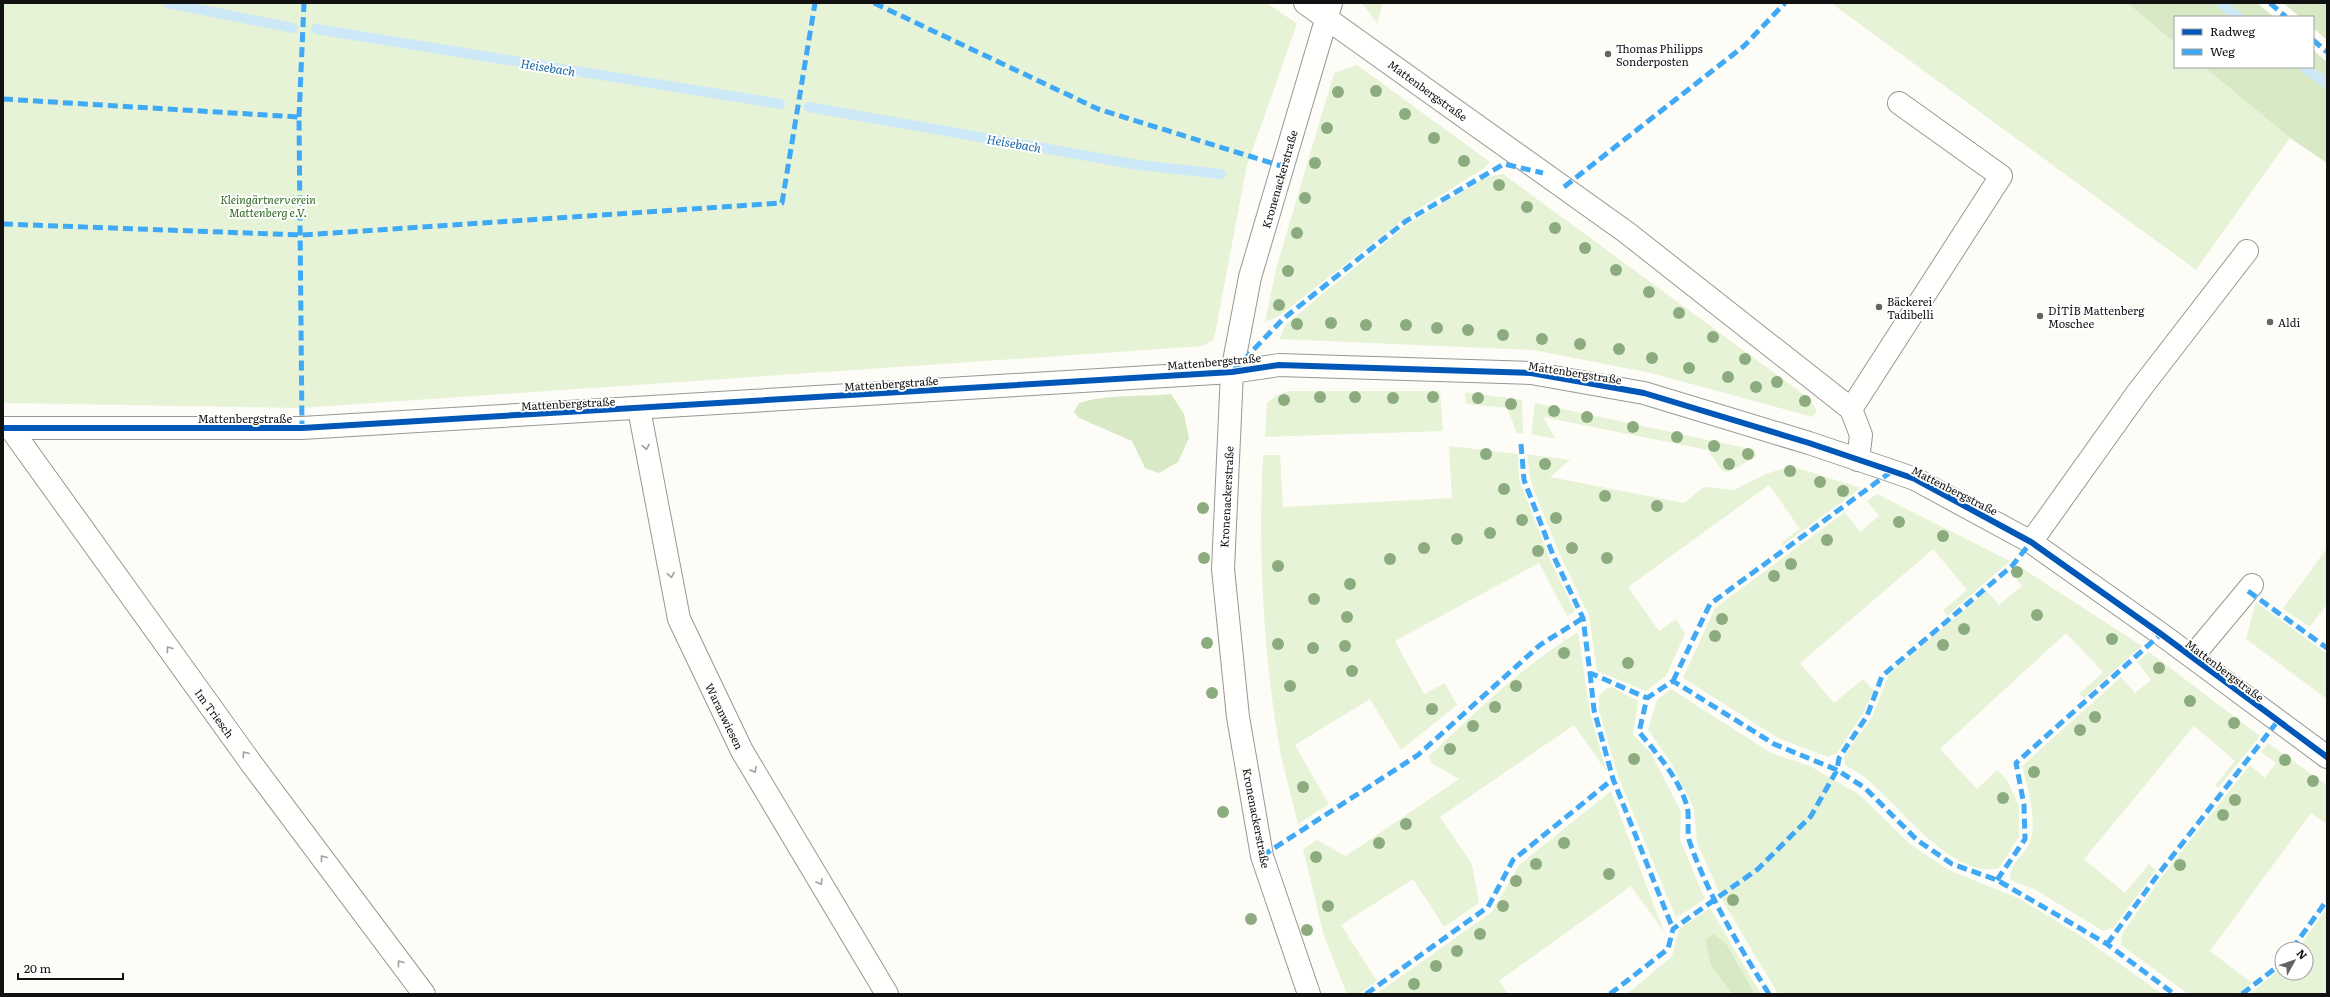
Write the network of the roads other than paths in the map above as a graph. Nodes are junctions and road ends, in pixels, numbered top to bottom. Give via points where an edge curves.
1 (1305, 3) edge
2 (1329, 10) edge
3 (1898, 103) dead end
4 (2247, 251) dead end
5 (1232, 372) junction
6 (639, 408) junction
7 (1850, 410) junction
8 (7, 428) edge
9 (1858, 460) junction
10 (2031, 542) junction
11 (2252, 585) dead end
12 (2192, 657) junction
13 (2327, 757) edge
14 (424, 994) edge
15 (887, 994) edge
16 (1309, 994) edge

1 - 2 street, Mattenbergstraße
2 - 5 street, Kronenackerstraße via 1250,277
2 - 7 street, Mattenbergstraße via 1626,232
3 - 7 street via 2002,176
4 - 10 street via 2138,392
5 - 6 street, Mattenbergstraße
5 - 9 street, Mattenbergstraße via 1279,365 1531,373 1644,393
5 - 16 street, Kronenackerstraße via 1223,569 1238,717 1262,856
6 - 8 street, Mattenbergstraße via 302,428
6 -> 15 street, Waranwiesen via 679,619 742,751
7 - 9 street, Mattenbergstraße via 1861,435
14 -> 8 street, Im Triesch via 251,763
9 - 10 street, Mattenbergstraße via 1915,479
10 - 12 street, Mattenbergstraße
11 - 12 street
12 - 13 street, Mattenbergstraße

